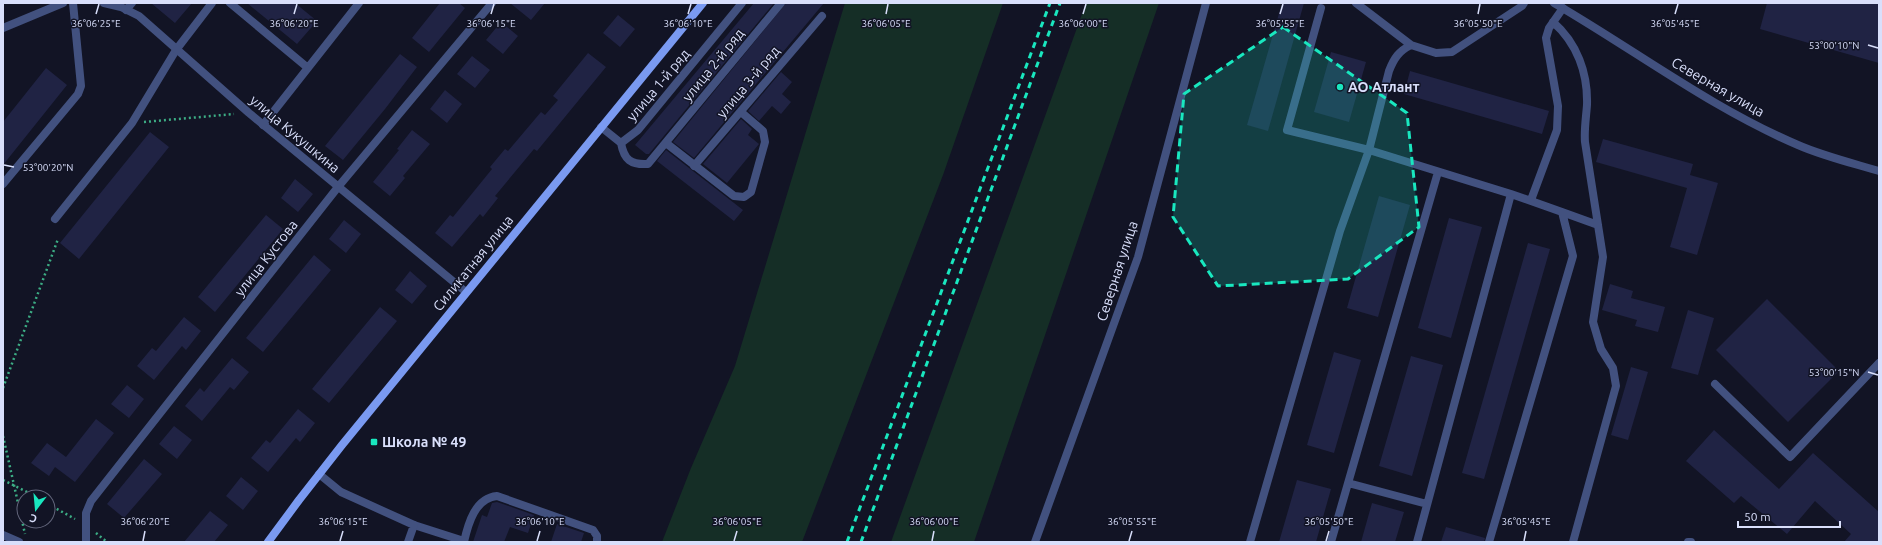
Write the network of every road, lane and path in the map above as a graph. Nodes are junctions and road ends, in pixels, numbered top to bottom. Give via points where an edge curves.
1 (63, 3) edge
2 (73, 3) edge
3 (104, 3) edge
4 (212, 3) edge
5 (230, 3) edge
6 (492, 3) edge
7 (703, 3) edge
8 (742, 3) edge
9 (781, 3) edge
10 (1206, 3) edge
11 (1356, 3) edge
12 (1524, 3) edge
13 (1554, 3) edge
14 (357, 4) edge
15 (129, 6) edge
16 (1321, 8) dead end
17 (1563, 8) junction
18 (822, 16) dead end
19 (1553, 22) junction
20 (3, 28) edge
21 (1411, 45) junction
22 (176, 50) junction
23 (308, 68) junction
24 (741, 112) junction
25 (249, 113) junction
26 (132, 123) junction
27 (263, 125) junction
28 (601, 127) junction
29 (621, 143) junction
30 (666, 143) junction
31 (1369, 150) junction
32 (694, 166) junction
33 (1879, 171) edge
34 (1438, 172) junction
35 (3, 184) edge
36 (338, 187) junction
37 (1511, 194) junction
38 (1531, 200) junction
39 (1562, 212) junction
40 (55, 219) dead end
41 (1598, 225) junction
42 (58, 239) dead end
43 (466, 292) junction
44 (1879, 363) edge
45 (1715, 384) dead end
46 (3, 388) edge
47 (3, 436) edge
48 (319, 474) junction
49 (3, 480) edge
50 (1348, 483) junction
51 (14, 484) junction
52 (23, 489) edge
53 (1427, 504) junction
54 (414, 525) junction
55 (3, 535) edge
56 (22, 539) edge
57 (464, 541) edge
58 (86, 542) edge
59 (268, 542) edge
60 (408, 542) edge
61 (597, 542) edge
62 (1035, 542) edge
63 (1250, 542) edge
64 (1331, 542) edge
65 (1417, 542) edge
66 (1489, 542) edge
67 (1573, 542) edge
68 (1688, 542) edge
69 (1691, 542) edge

1 - 20 street
2 - 35 street via 81,86 78,94
3 - 15 street, улица Кукушкина
4 - 22 street
5 - 23 street
6 - 36 street, улица Кустова
7 - 28 street, Силикатная улица
8 - 29 street, улица 1-й ряд via 638,130
9 - 30 street, улица 2-й ряд
10 - 62 street, Северная улица via 1138,257
11 - 21 street
12 - 21 street via 1452,52 1436,53
13 - 17 street, Северная улица
14 - 23 street
15 - 22 street, улица Кукушкина
16 - 31 street via 1287,130
17 - 19 street
17 - 33 street, Северная улица via 1707,98 1752,122 1799,146
18 - 24 street, улица 3-й ряд
19 - 38 street via 1546,38 1558,106 1557,130
19 - 41 street via 1571,40 1583,71 1587,104 1585,142
21 - 31 street via 1401,51 1393,61
22 - 25 street, улица Кукушкина
22 - 26 street
23 - 27 street
24 - 32 street, улица 3-й ряд
24 - 32 street via 763,131 765,142 751,192 744,197 734,196
25 - 26 path
25 - 27 street, улица Кукушкина
26 - 40 street
27 - 36 street, улица Кукушкина
28 - 29 street
28 - 43 street, Силикатная улица
29 - 30 street, улица 2-й ряд via 623,154 638,164 648,164
30 - 32 street
31 - 34 street
31 - 63 street via 1340,232
34 - 37 street
34 - 50 street
36 - 43 street, улица Кукушкина
36 - 58 street, улица Кустова via 91,501 86,513
37 - 38 street
37 - 53 street
38 - 39 street
39 - 41 street
39 - 66 street via 1573,256
41 - 67 street via 1603,257 1593,322 1601,349 1613,368 1616,386
42 - 46 path
43 - 48 street, Силикатная улица
44 - 45 street via 1790,457
47 - 51 path
48 - 54 street via 341,492
48 - 59 street, Силикатная улица
49 - 51 path
50 - 53 street
50 - 64 street
51 - 52 path
51 - 56 path
53 - 65 street
54 - 57 street
54 - 60 street
55 - 56 street
57 - 61 street via 474,511 489,496 497,496 593,530 598,536
68 - 69 street

